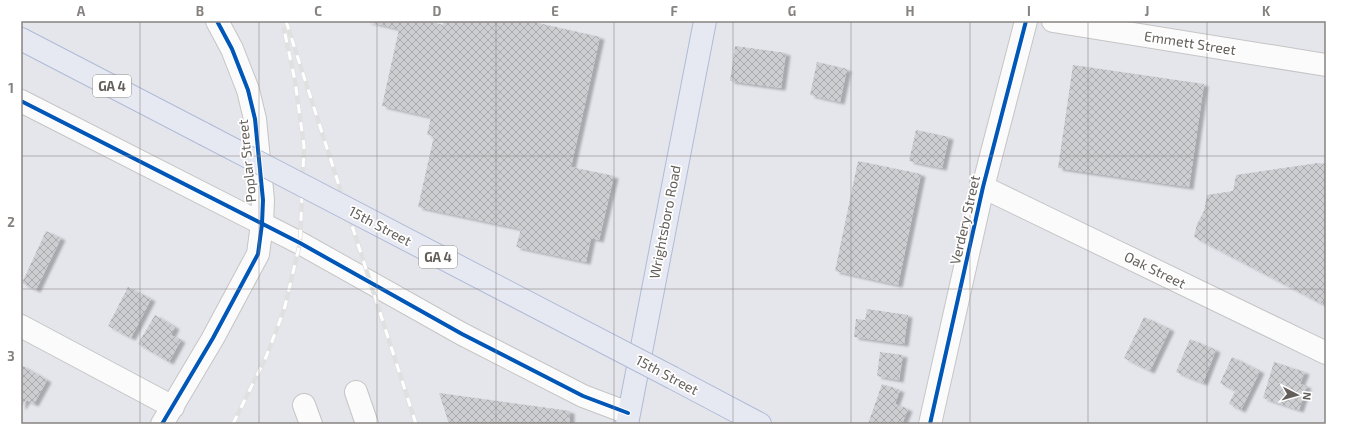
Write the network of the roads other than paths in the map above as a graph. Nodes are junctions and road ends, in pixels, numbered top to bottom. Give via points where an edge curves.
1 (217, 21) edge
2 (705, 21) edge
3 (1026, 21) edge
4 (1053, 21) edge
5 (21, 38) edge
6 (1326, 65) edge
7 (21, 101) edge
8 (983, 187) junction
9 (262, 224) junction
10 (21, 326) edge
11 (1326, 353) edge
12 (356, 392) dead end
13 (167, 416) edge
14 (627, 418) edge
15 (367, 424) edge
16 (760, 424) edge
17 (930, 424) edge

1 - 9 street, Poplar Street via 232,49 248,90 254,119 263,200
2 - 14 main road, Wrightsboro Road
3 - 8 street, Verdery Street
4 - 6 street, Emmett Street
5 - 16 main road, 15th Street / GA 4, bridge
7 - 9 street
8 - 11 street, Oak Street
8 - 17 street, Verdery Street
9 - 13 street, Poplar Street via 258,254
9 - 14 street via 462,334
10 - 13 street
12 - 15 street

